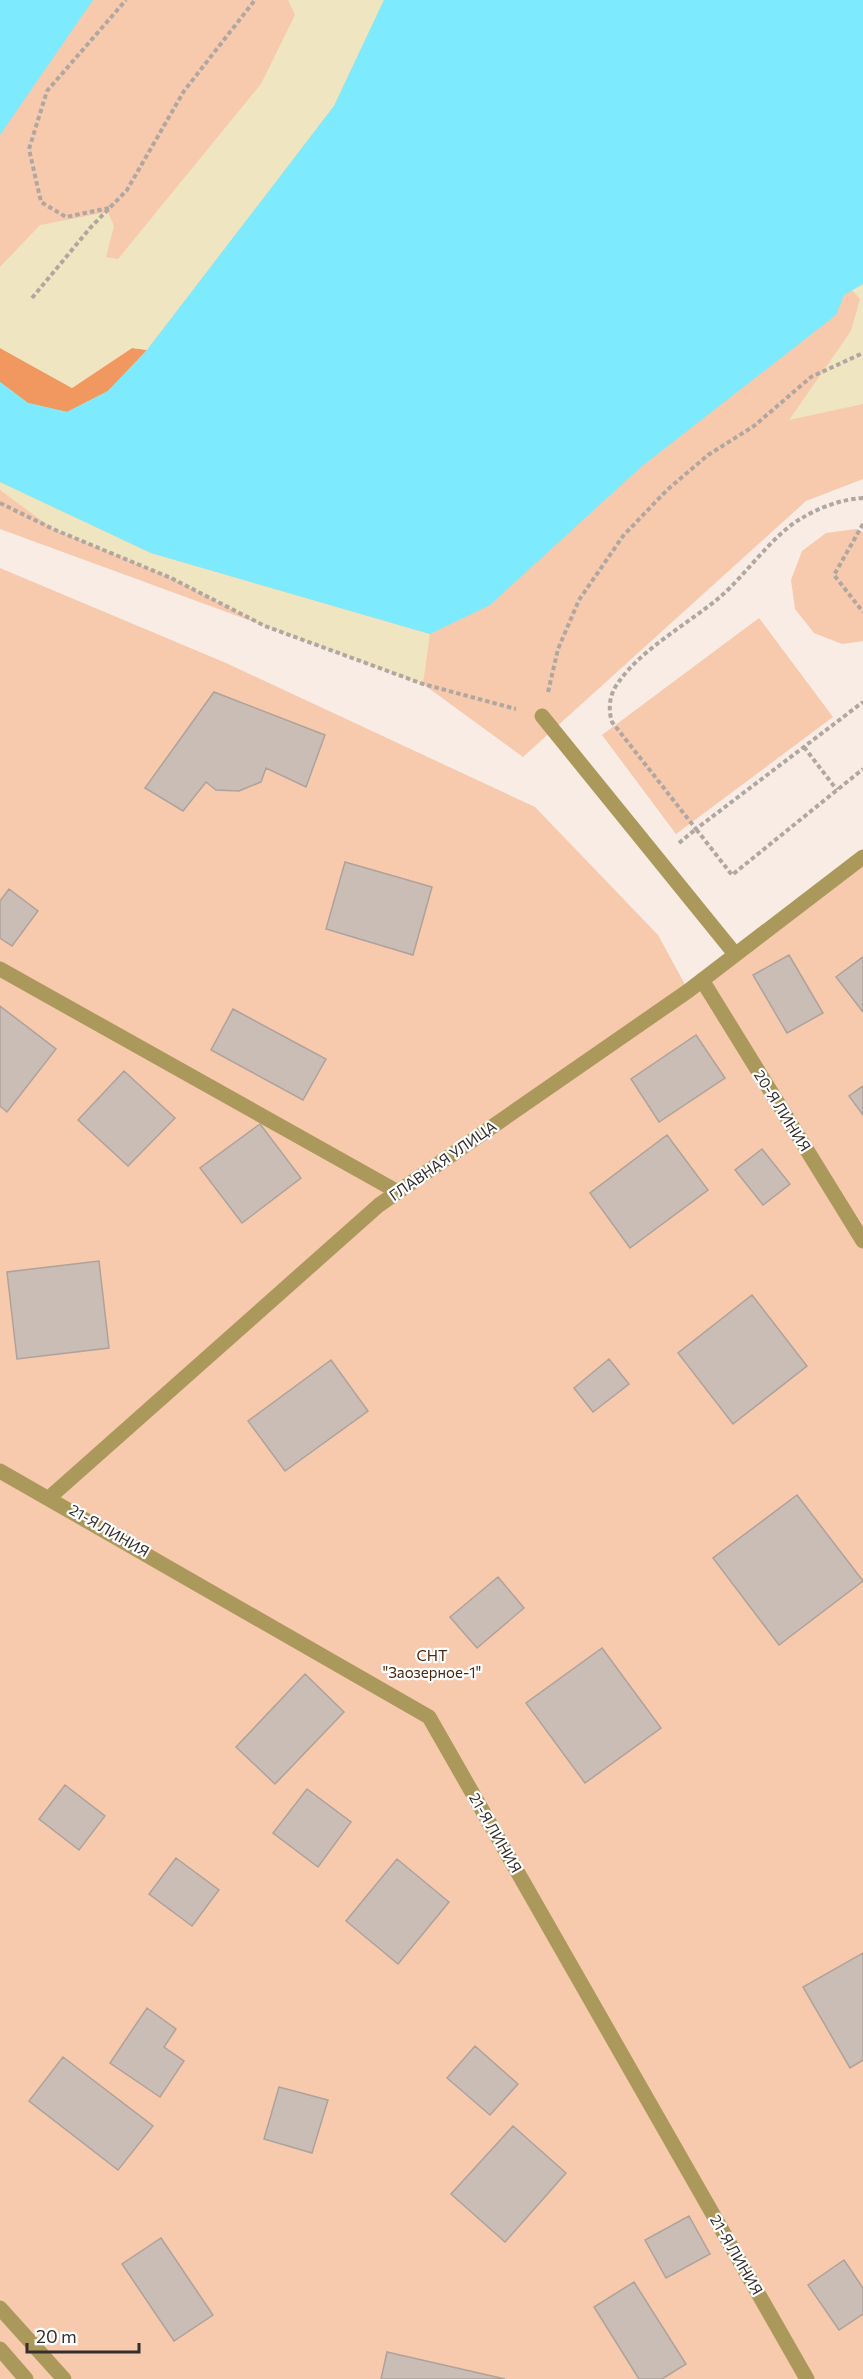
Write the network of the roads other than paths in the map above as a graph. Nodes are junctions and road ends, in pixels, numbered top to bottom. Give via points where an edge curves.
1 (542, 716) road end
2 (863, 858) edge
3 (735, 954) junction
4 (0, 969) edge
5 (702, 980) junction
6 (398, 1192) junction
7 (863, 1241) edge
8 (0, 1471) edge
9 (50, 1497) junction
10 (0, 2308) edge
11 (0, 2349) edge
12 (26, 2379) edge
13 (64, 2379) edge
14 (807, 2379) edge

1 - 3 street
2 - 3 street, ГЛАВНАЯ УЛИЦА
3 - 5 street, ГЛАВНАЯ УЛИЦА
4 - 6 street
5 - 6 street, ГЛАВНАЯ УЛИЦА
5 - 7 street, 20-Я ЛИНИЯ
6 - 9 street, ГЛАВНАЯ УЛИЦА
8 - 9 street, 21-Я ЛИНИЯ
9 - 14 street, 21-Я ЛИНИЯ via 429,1717
10 - 13 street
11 - 12 street

